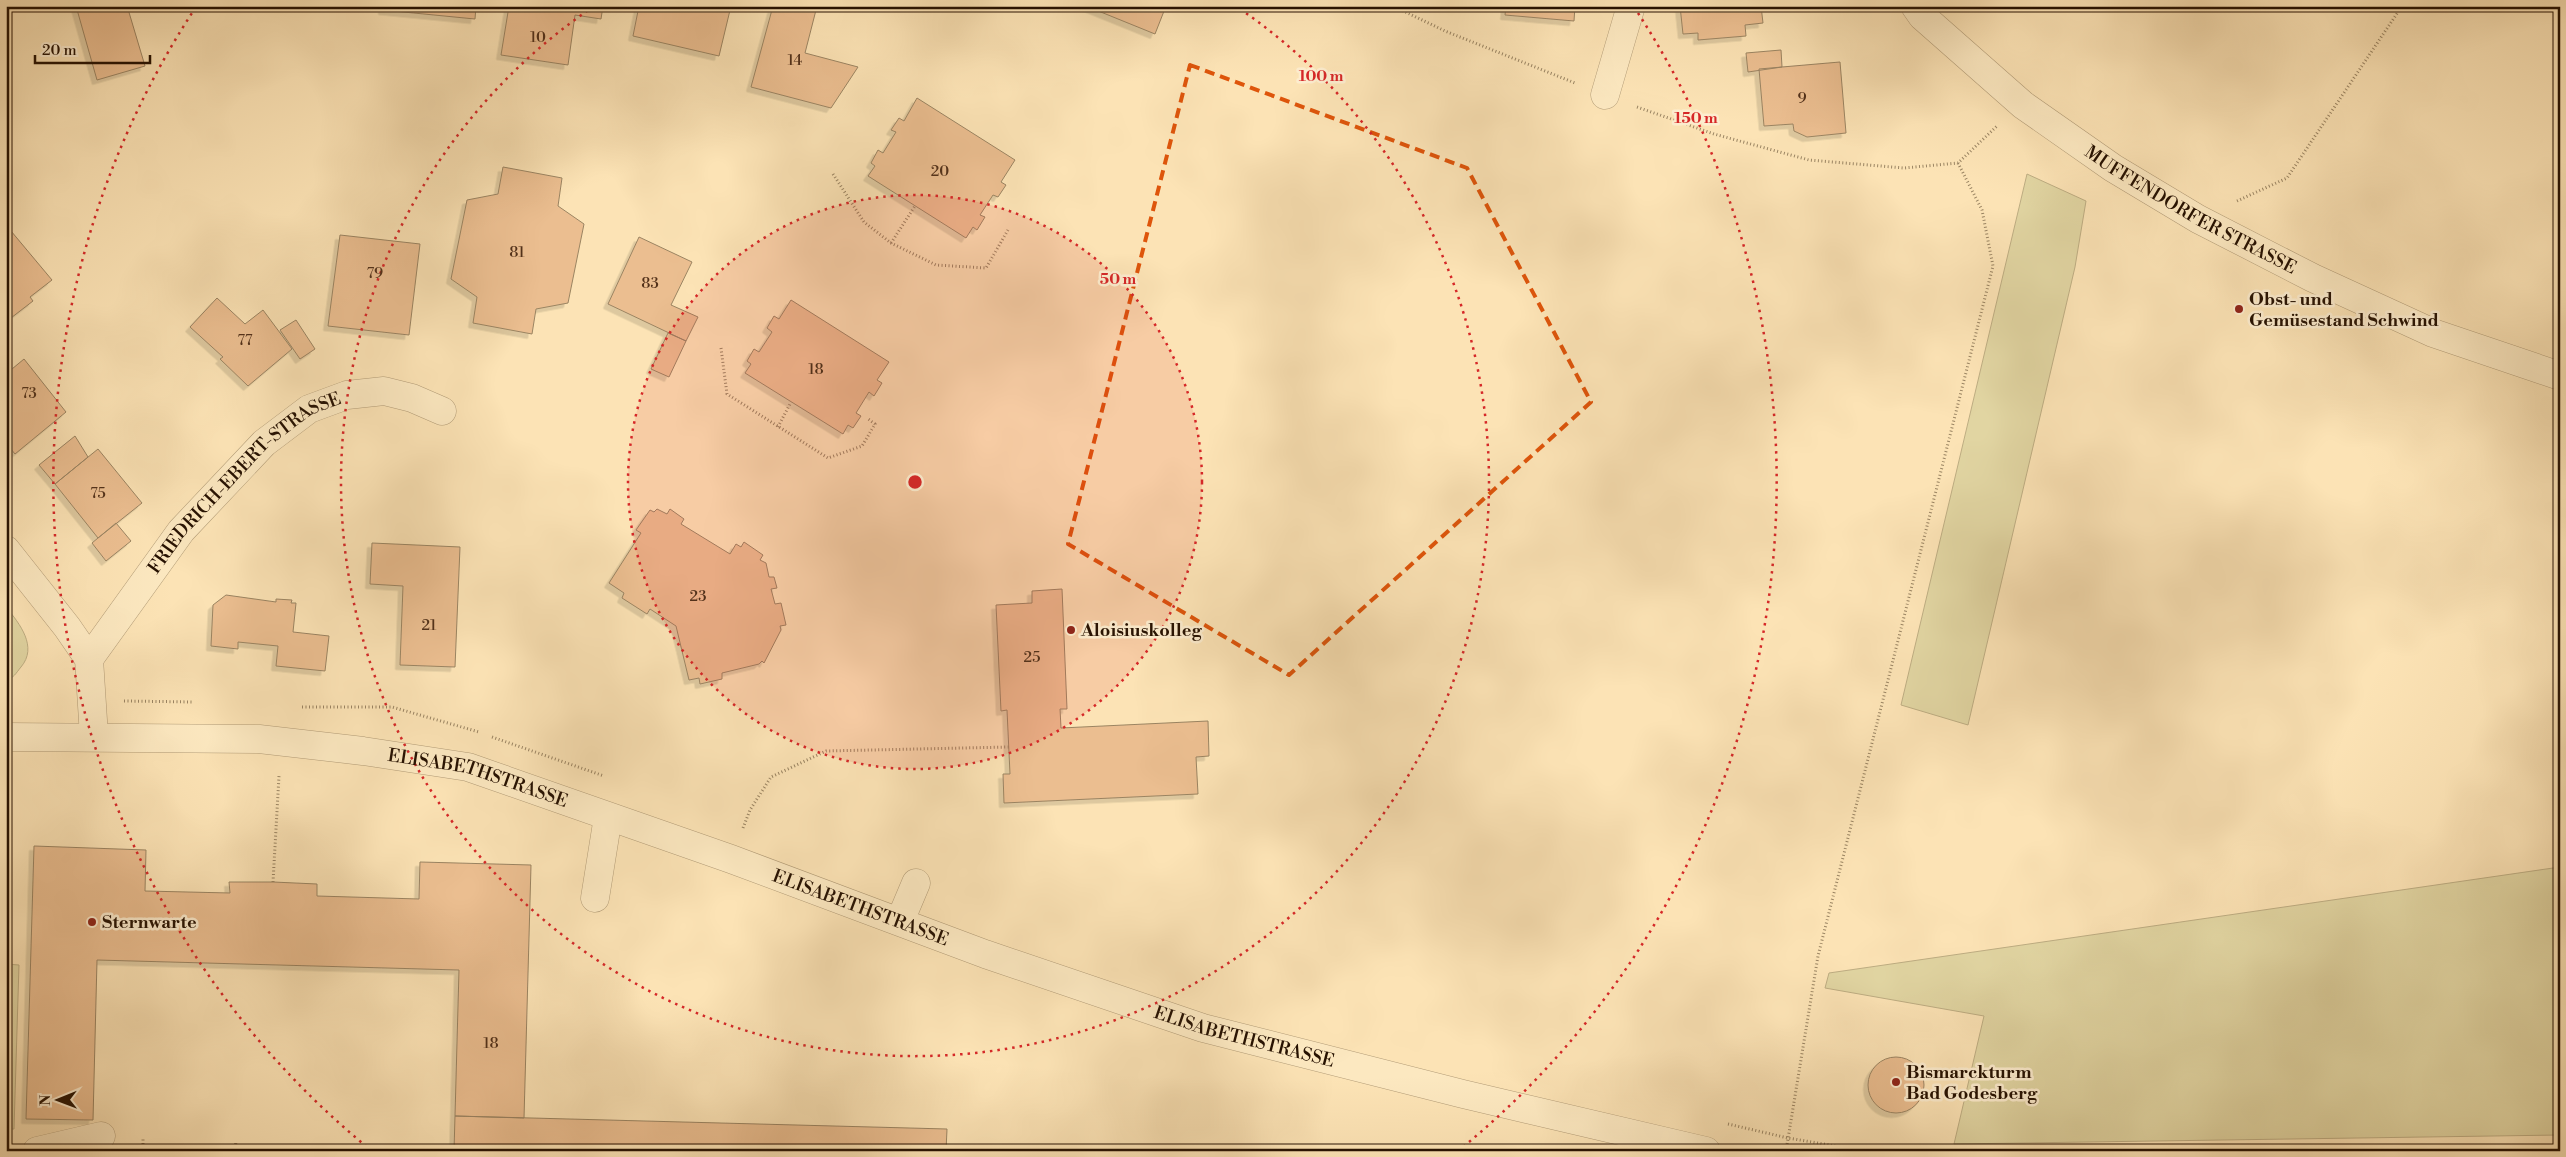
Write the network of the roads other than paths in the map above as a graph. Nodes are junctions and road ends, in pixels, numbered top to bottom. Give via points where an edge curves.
1 (1631, 6) edge
2 (1915, 6) edge
3 (1605, 95) road end
4 (2560, 376) edge
5 (442, 411) dead end
6 (6, 550) edge
7 (89, 660) junction
8 (94, 736) junction
9 (6, 737) edge
10 (608, 817) junction
11 (916, 883) dead end
12 (595, 898) dead end
13 (900, 922) junction
14 (101, 1136) dead end
15 (37, 1151) edge
16 (1706, 1151) edge

1 - 3 street
2 - 4 street, MUFFENDORFER STRASSE via 1922,16 2023,105 2112,168 2198,218 2313,278 2433,333
5 - 7 street, FRIEDRICH-EBERT-STRASSE via 412,398 384,391 347,395 309,409 264,443 181,531
6 - 7 street via 67,626
7 - 8 street
8 - 9 street, ELISABETHSTRASSE
8 - 10 street, ELISABETHSTRASSE via 259,739 363,750 468,767
10 - 12 street
10 - 13 street, ELISABETHSTRASSE
11 - 13 street
13 - 16 street, ELISABETHSTRASSE via 1203,1028
14 - 15 street

